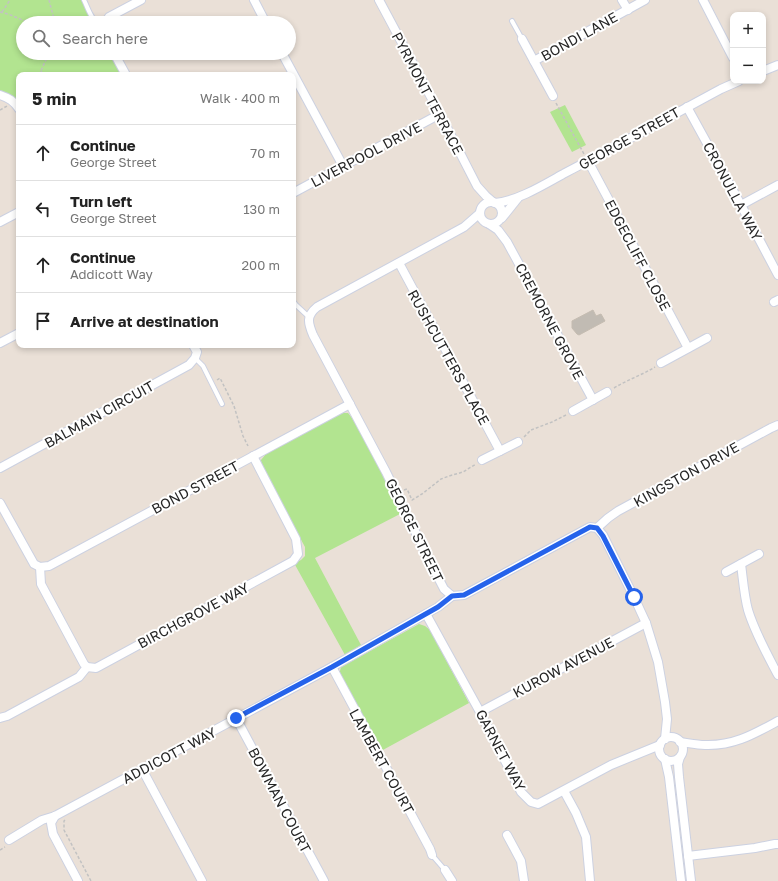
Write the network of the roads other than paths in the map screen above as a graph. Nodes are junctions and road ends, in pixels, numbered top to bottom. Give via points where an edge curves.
1 (84, 0) edge
2 (140, 0) edge
3 (254, 0) edge
4 (379, 0) edge
5 (622, 0) edge
6 (645, 0) edge
7 (703, 0) edge
8 (628, 10) junction
9 (92, 16) edge
10 (111, 16) edge
11 (262, 16) edge
12 (512, 21) dead end
13 (522, 39) joint
14 (730, 52) edge
15 (118, 60) edge
16 (286, 60) edge
17 (534, 61) junction
18 (778, 65) edge
19 (766, 70) edge
20 (124, 72) edge
21 (292, 72) edge
22 (296, 79) edge
23 (732, 84) edge
24 (0, 95) edge
25 (553, 96) road end
26 (16, 104) edge
27 (687, 107) junction
28 (440, 114) junction
29 (588, 161) junction
30 (343, 166) junction
31 (778, 185) edge
32 (477, 186) junction
33 (296, 191) edge
34 (520, 196) junction
35 (494, 202) junction
36 (741, 205) junction
37 (480, 211) junction
38 (16, 214) edge
39 (501, 219) junction
40 (0, 222) edge
41 (488, 224) junction
42 (464, 228) junction
43 (507, 242) junction
44 (399, 263) junction
45 (778, 275) edge
46 (296, 305) edge
47 (309, 317) junction
48 (16, 335) edge
49 (707, 338) dead end
50 (0, 343) edge
51 (195, 348) edge
52 (688, 348) junction
53 (195, 358) junction
54 (661, 363) road end
55 (607, 392) road end
56 (593, 400) junction
57 (222, 404) dead end
58 (350, 404) junction
59 (573, 411) road end
60 (778, 425) edge
61 (518, 442) road end
62 (500, 451) junction
63 (252, 456) junction
64 (482, 460) road end
65 (0, 468) edge
66 (0, 503) edge
67 (597, 528) junction
68 (759, 554) dead end
69 (741, 564) junction
70 (40, 567) junction
71 (726, 572) dead end
72 (452, 596) junction
73 (426, 614) junction
74 (646, 623) junction
75 (87, 667) junction
76 (332, 667) junction
77 (778, 676) edge
78 (480, 712) junction
79 (0, 718) edge
80 (236, 718) junction
81 (778, 721) edge
82 (670, 741) junction
83 (704, 745) junction
84 (638, 754) junction
85 (681, 755) junction
86 (663, 758) junction
87 (142, 769) junction
88 (564, 790) junction
89 (55, 816) junction
90 (507, 835) dead end
91 (9, 840) dead end
92 (778, 844) edge
93 (432, 855) joint
94 (688, 856) junction
95 (445, 870) joint
96 (78, 881) edge
97 (202, 881) edge
98 (324, 881) edge
99 (452, 881) edge
100 (524, 881) edge
101 (590, 881) edge
102 (681, 881) edge
103 (691, 881) edge

1 - 9 lane
2 - 10 street
3 - 11 street
4 - 28 street, PYRMONT TERRACE
5 - 8 street
6 - 8 street, BONDI LANE
7 - 14 street
8 - 17 street, BONDI LANE
12 - 13 lane, BONDI LANE
13 - 17 street, BONDI LANE
15 - 20 street
16 - 21 street
17 - 25 street, BONDI LANE
18 - 19 street
22 - 30 street
23 - 27 street, GEORGE STREET
24 - 26 street
27 - 29 street, GEORGE STREET
27 - 36 street, CRONULLA WAY
28 - 30 street, LIVERPOOL DRIVE
28 - 32 street, PYRMONT TERRACE
29 - 34 street, GEORGE STREET
29 - 52 street, EDGECLIFF CLOSE
30 - 33 street, LIVERPOOL DRIVE
31 - 36 street
32 - 35 street, PYRMONT TERRACE
32 - 37 street, PYRMONT TERRACE
34 - 35 street, GEORGE STREET via 504,202
34 - 39 street, GEORGE STREET
35 - 37 street via 486,203
35 - 39 street via 499,204 502,211
36 - 45 street, CRONULLA WAY
37 - 41 street via 482,219
37 - 42 street
38 - 40 street
39 - 41 street via 495,224
39 - 43 street, CREMORNE GROVE
41 - 42 street
41 - 43 street, CREMORNE GROVE via 498,230
42 - 44 street
43 - 56 street, CREMORNE GROVE
44 - 47 street via 317,307
44 - 62 street, RUSHCUTTERS PLACE
46 - 47 lane
47 - 58 street, GEORGE STREET via 309,327
48 - 50 street
49 - 52 street
51 - 53 street via 197,352
52 - 54 street
53 - 57 lane via 203,366
53 - 65 street, BALMAIN CIRCUIT via 188,365
55 - 56 street
56 - 59 street
58 - 63 street, BOND STREET
58 - 72 street, GEORGE STREET via 444,589
60 - 67 street, KINGSTON DRIVE via 618,511
61 - 62 street
62 - 64 street
63 - 70 street, BOND STREET via 49,566
63 - 75 street, BIRCHGROVE WAY via 296,539 298,554 293,561 96,668
66 - 70 street via 34,564
67 - 72 street, GEORGE STREET via 590,527 464,595
67 - 74 street via 607,542
68 - 69 street
69 - 71 street
69 - 77 street via 748,609 758,638
70 - 75 street via 41,584
72 - 73 street, ADDICOTT WAY
73 - 76 street, ADDICOTT WAY
73 - 78 street, GARNET WAY
74 - 78 street, KUROW AVENUE
74 - 82 street via 658,662
75 - 79 street via 79,677
76 - 80 street, ADDICOTT WAY
76 - 93 street, LAMBERT COURT
78 - 88 street, GARNET WAY via 521,792 531,802 538,804
80 - 87 street, ADDICOTT WAY
80 - 98 street, BOWMAN COURT
81 - 83 street via 736,741
82 - 83 street
82 - 84 street, GARNET WAY
82 - 85 street via 683,749
82 - 86 street via 660,753
83 - 85 street
84 - 86 street, GARNET WAY
84 - 88 street, GARNET WAY
85 - 86 street via 671,761
85 - 94 street via 678,764
86 - 102 street via 669,777
87 - 89 street, ADDICOTT WAY
87 - 97 street
88 - 101 street via 586,837
89 - 91 street, ADDICOTT WAY via 42,820
89 - 96 street via 51,823 54,834
90 - 100 street via 521,861
92 - 94 street
93 - 95 lane
94 - 103 street
95 - 99 street

